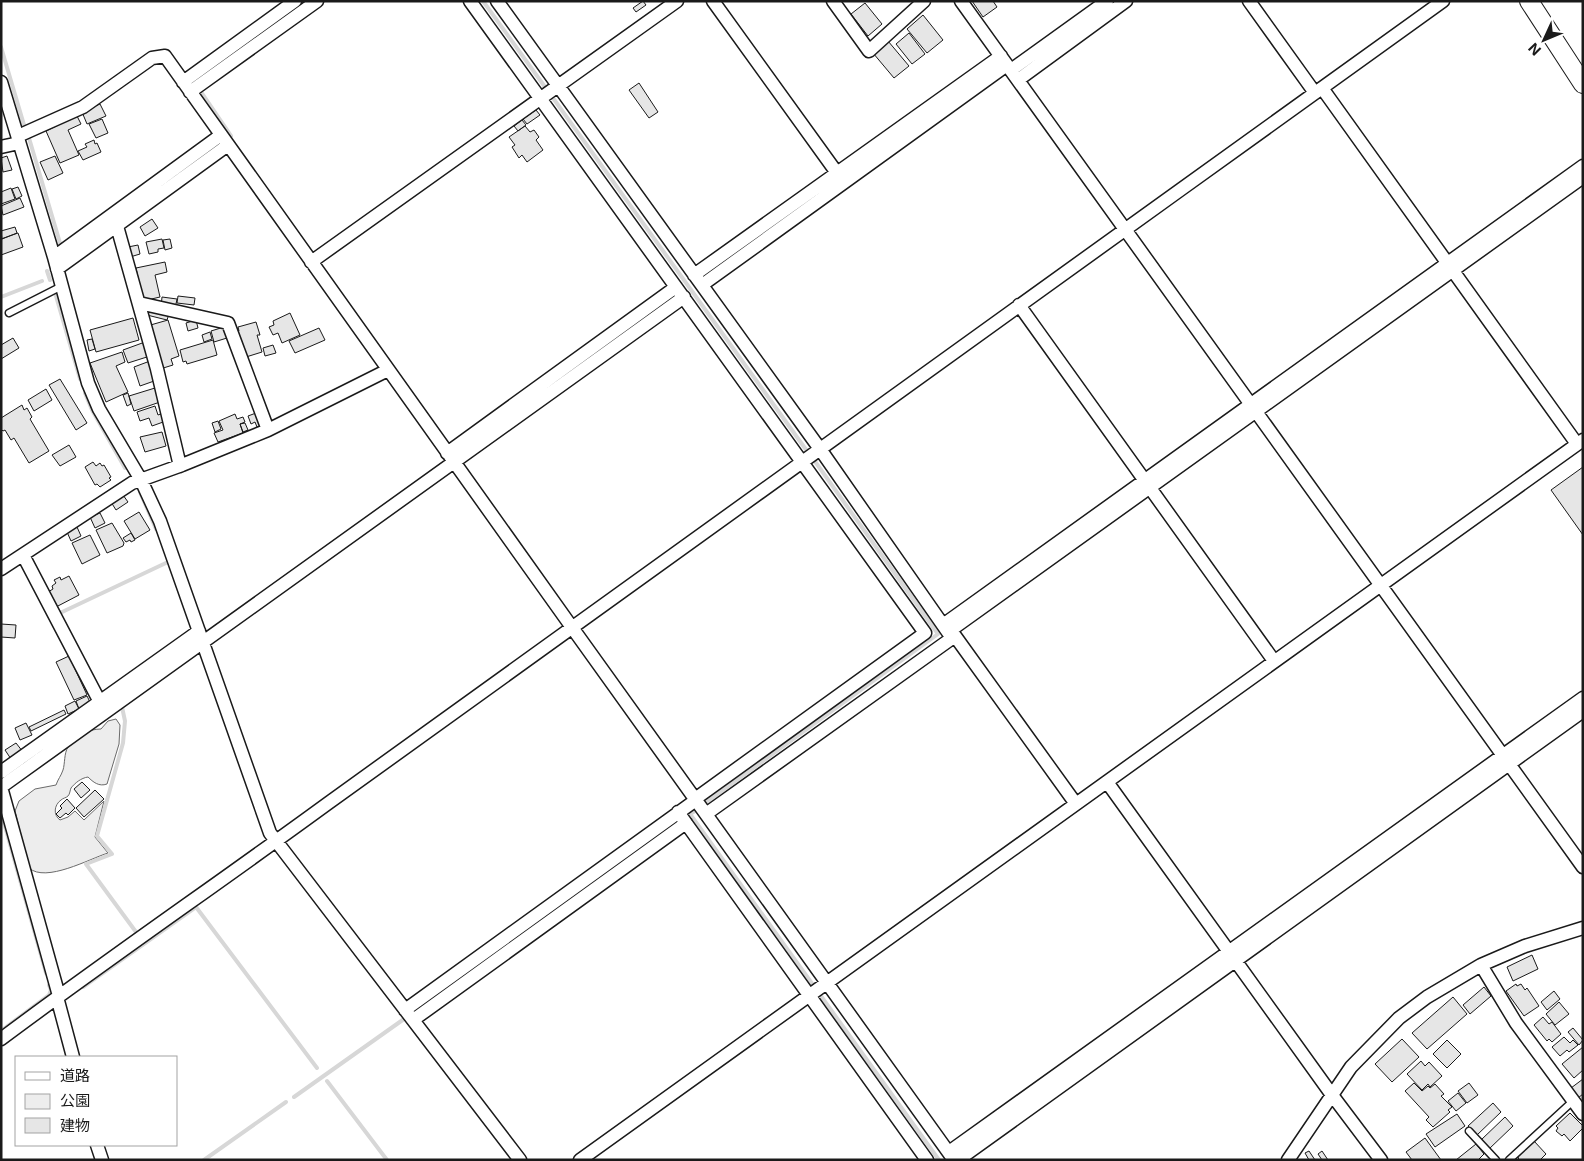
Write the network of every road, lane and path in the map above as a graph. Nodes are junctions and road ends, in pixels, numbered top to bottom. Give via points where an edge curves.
1 (295, 1) edge
2 (317, 1) edge
3 (470, 1) edge
4 (497, 1) edge
5 (677, 1) edge
6 (714, 1) edge
7 (833, 1) edge
8 (924, 1) edge
9 (961, 1) edge
10 (1107, 1) edge
11 (1126, 1) edge
12 (1249, 1) edge
13 (1443, 1) edge
14 (1529, 1) edge
15 (1009, 68) junction
16 (1, 82) edge
17 (1583, 84) edge
18 (558, 86) junction
19 (186, 87) junction
20 (1318, 91) junction
21 (541, 99) junction
22 (19, 140) junction
23 (224, 140) junction
24 (1, 147) edge
25 (1583, 166) edge
26 (837, 173) junction
27 (1583, 177) edge
28 (117, 226) junction
29 (1125, 229) junction
30 (311, 262) junction
31 (55, 263) junction
32 (1450, 267) junction
33 (698, 280) junction
34 (62, 286) junction
35 (680, 292) junction
36 (139, 303) junction
37 (1019, 305) junction
38 (9, 313) dead end
39 (388, 370) junction
40 (1253, 408) junction
41 (268, 430) junction
42 (1580, 442) edge
43 (820, 450) junction
44 (451, 458) junction
45 (802, 462) junction
46 (180, 466) junction
47 (141, 480) junction
48 (1147, 484) junction
49 (23, 555) junction
50 (1, 569) edge
51 (1380, 585) junction
52 (571, 626) junction
53 (948, 632) junction
54 (201, 637) junction
55 (1274, 662) junction
56 (1583, 698) edge
57 (102, 707) junction
58 (1583, 711) edge
59 (1506, 760) junction
60 (1, 772) edge
61 (1107, 782) junction
62 (1, 787) edge
63 (695, 799) junction
64 (1076, 804) junction
65 (678, 812) junction
66 (706, 814) junction
67 (686, 823) junction
68 (276, 841) junction
69 (1583, 867) edge
70 (1583, 928) edge
71 (1232, 956) junction
72 (1480, 965) junction
73 (818, 990) junction
74 (58, 997) junction
75 (405, 1010) junction
76 (414, 1020) junction
77 (1, 1039) edge
78 (73, 1056) edge
79 (1332, 1095) junction
80 (1579, 1106) edge
81 (1469, 1131) dead end
82 (97, 1146) edge
83 (954, 1157) edge
84 (102, 1160) edge
85 (520, 1160) edge
86 (580, 1160) edge
87 (927, 1160) edge
88 (1288, 1160) edge
89 (1381, 1160) edge
90 (1496, 1160) edge
91 (1509, 1160) edge

1 - 19 street
2 - 19 street
3 - 21 street
4 - 18 street
5 - 18 street
6 - 26 street
7 - 8 street via 869,51
9 - 15 street
10 - 15 street
11 - 15 street
12 - 20 street
13 - 20 street
14 - 17 main road
15 - 26 street
15 - 29 street
15 - 33 street
16 - 22 street
18 - 21 street
18 - 33 street
19 - 22 street via 165,56 152,58 83,107
19 - 23 street
20 - 29 street
20 - 32 street
21 - 30 street
21 - 35 street
22 - 24 street
22 - 31 street
23 - 28 street
23 - 30 street
23 - 31 street
25 - 32 street
26 - 33 street
27 - 32 street
28 - 31 street
28 - 36 street
29 - 37 street
29 - 40 street
30 - 39 street
31 - 34 street
32 - 40 street
32 - 42 street
33 - 43 street
34 - 38 lane
34 - 47 street via 88,383 99,409
35 - 44 street
35 - 45 street
36 - 41 street via 228,323
36 - 46 street
37 - 43 street
37 - 48 street
39 - 41 street
39 - 44 street
40 - 48 street
40 - 51 street
41 - 46 street
42 - 51 street
43 - 45 street
43 - 53 street
44 - 52 street
44 - 54 street
45 - 52 street
45 - 63 street via 925,633
46 - 47 street
47 - 49 street
47 - 54 street via 160,520
48 - 53 street
48 - 55 street
49 - 50 street
49 - 57 street
51 - 55 street
51 - 59 street
52 - 63 street
52 - 68 street
53 - 64 street via 955,636
53 - 66 street
54 - 57 street
54 - 68 street via 270,833
55 - 61 street
56 - 59 street
57 - 60 street
57 - 62 street
58 - 59 street
59 - 69 street
59 - 71 street
61 - 64 street
61 - 71 street
62 - 74 street
63 - 65 street
63 - 66 street
64 - 73 street
65 - 67 street
65 - 75 street
66 - 73 street
67 - 73 street
67 - 76 street
68 - 74 street
68 - 75 street
70 - 72 street via 1525,946
71 - 79 street
71 - 83 street
72 - 79 street via 1399,1018 1351,1067
72 - 80 street via 1516,1023
73 - 83 street
73 - 86 street
73 - 87 street
74 - 77 street
74 - 78 street
75 - 76 street
76 - 85 street
79 - 88 street
79 - 89 street
80 - 91 lane
81 - 90 lane
82 - 84 street

